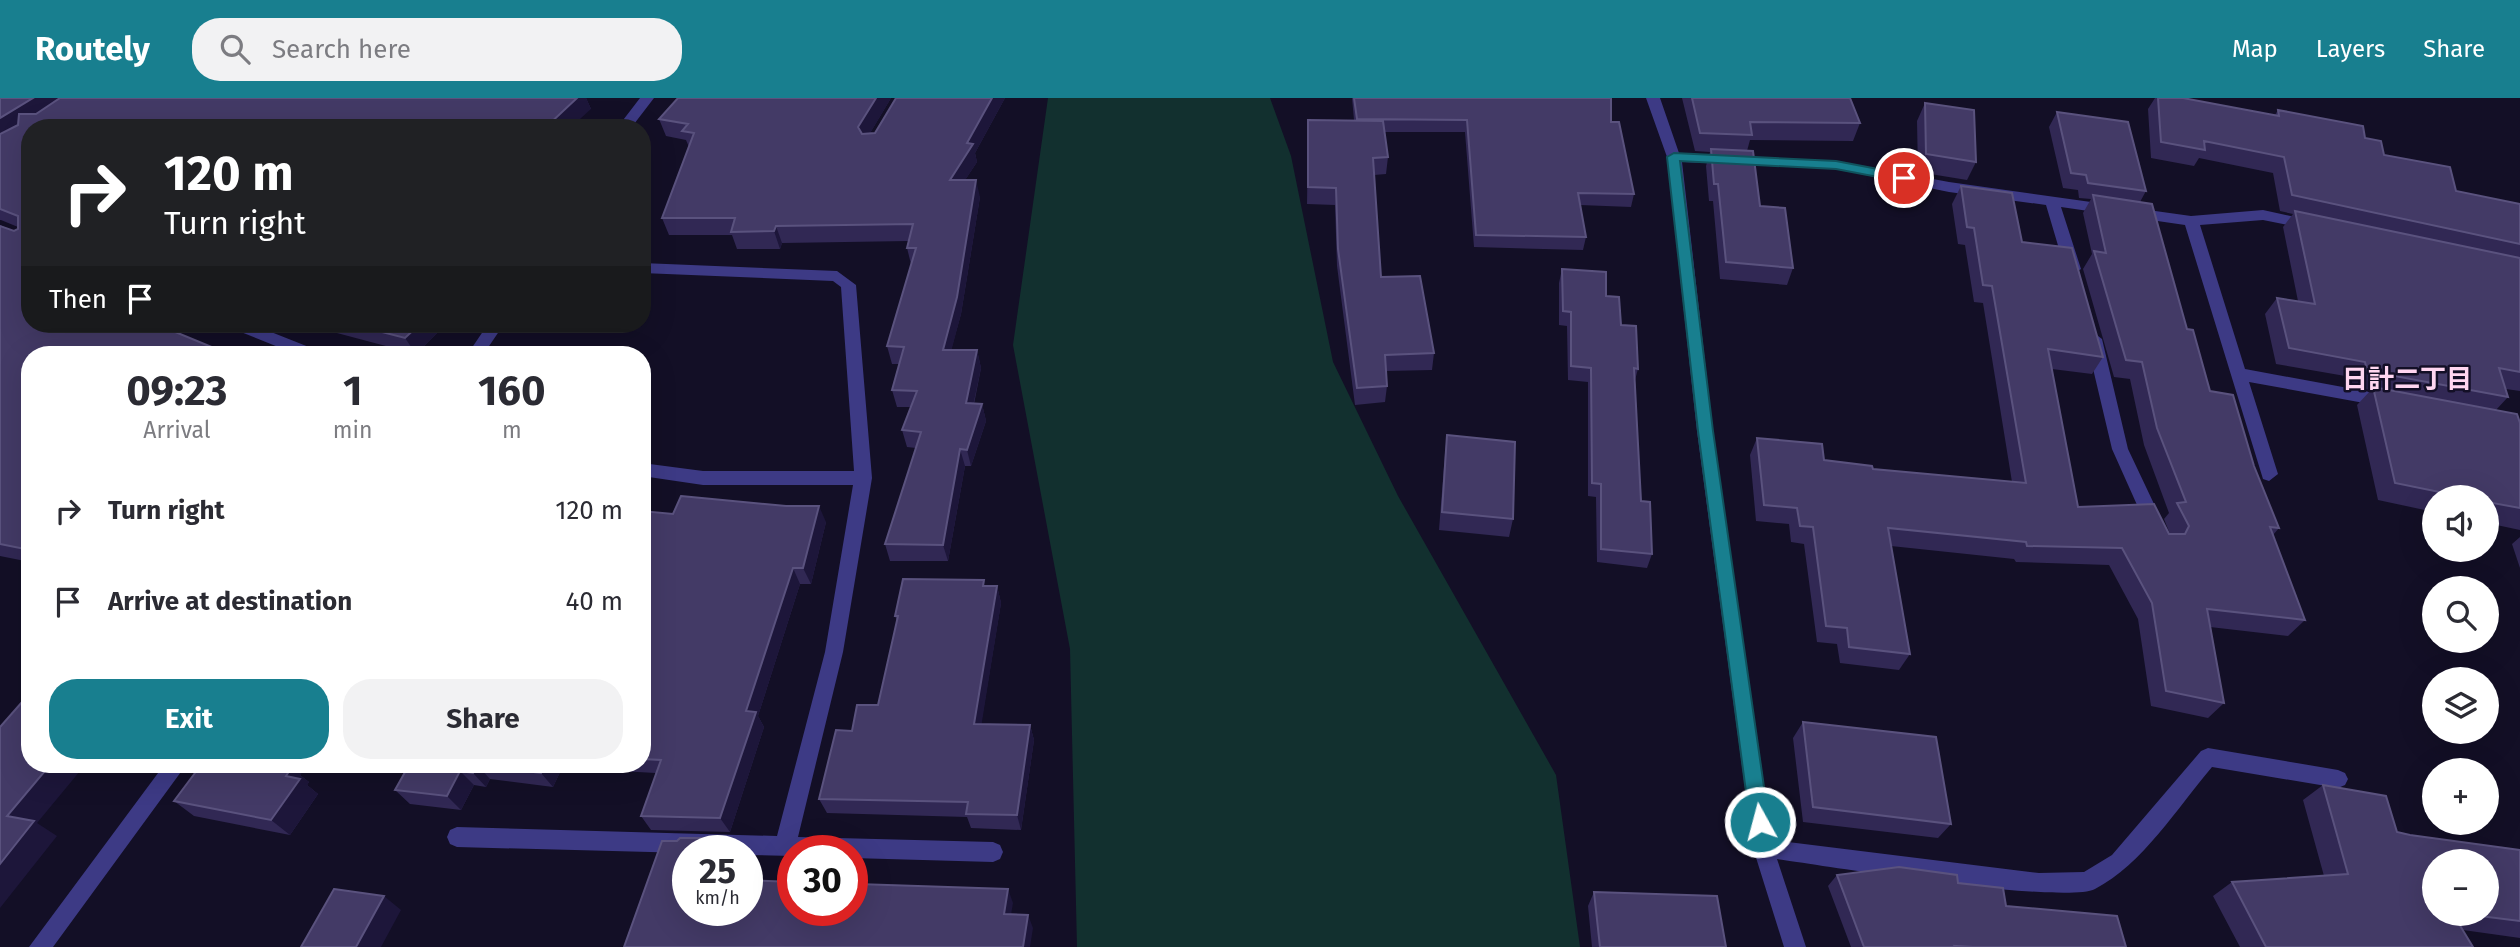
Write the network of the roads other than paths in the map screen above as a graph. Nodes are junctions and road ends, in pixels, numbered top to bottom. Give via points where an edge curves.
1 (647, 98) edge
2 (1653, 98) edge
3 (631, 119) edge
4 (1674, 157) junction
5 (2052, 201) junction
6 (2191, 221) junction
7 (2330, 229) edge
8 (651, 268) edge
9 (2076, 279) edge
10 (2088, 318) edge
11 (258, 333) edge
12 (291, 346) edge
13 (2238, 374) junction
14 (2399, 404) edge
15 (651, 469) edge
16 (2269, 474) dead end
17 (863, 478) junction
18 (2164, 544) edge
19 (170, 773) edge
20 (2338, 779) dead end
21 (788, 835) edge
22 (457, 837) dead end
23 (777, 846) edge
24 (868, 848) edge
25 (1763, 848) junction
26 (993, 852) dead end
27 (40, 947) edge
28 (1795, 947) edge

1 - 3 street
2 - 4 street
4 - 5 street via 1836,165
4 - 25 street via 1705,431
5 - 6 street
5 - 9 street
6 - 7 street via 2263,215
6 - 13 street
8 - 17 street via 837,276 848,285
10 - 18 street via 2120,449
11 - 12 street
13 - 14 street
13 - 16 street
15 - 17 street via 703,478
17 - 21 street via 834,652
19 - 27 street
20 - 25 street via 2208,757 2119,862 2087,882 2039,883
22 - 23 street
24 - 26 street
25 - 28 street

